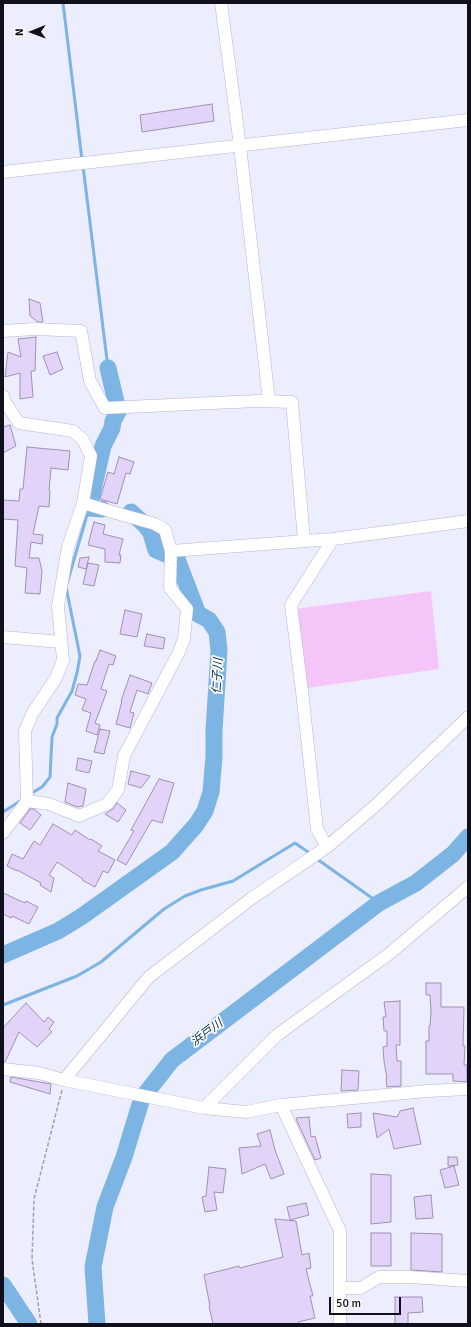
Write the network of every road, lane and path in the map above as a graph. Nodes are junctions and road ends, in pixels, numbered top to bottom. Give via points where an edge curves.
1 (221, 3) edge
2 (468, 120) edge
3 (240, 146) junction
4 (3, 172) edge
5 (3, 331) edge
6 (3, 396) edge
7 (269, 401) junction
8 (83, 503) junction
9 (468, 521) edge
10 (333, 539) junction
11 (304, 540) junction
12 (171, 551) junction
13 (3, 637) edge
14 (61, 642) junction
15 (468, 717) edge
16 (27, 801) junction
17 (3, 833) edge
18 (327, 847) junction
19 (468, 887) edge
20 (3, 1069) edge
21 (64, 1080) junction
22 (468, 1089) edge
23 (281, 1104) junction
24 (204, 1108) junction
25 (468, 1281) edge
26 (340, 1288) junction
27 (40, 1324) edge
28 (340, 1324) edge

1 - 3 street
2 - 3 street
3 - 4 street
3 - 7 street
5 - 7 street via 81,331 90,381 105,408
6 - 8 street via 19,423 73,431 83,440 91,456
7 - 11 street via 292,402
8 - 12 street via 155,524 165,530
8 - 14 street via 68,547 58,606
9 - 10 street
10 - 11 street
10 - 18 street via 291,605 317,830
11 - 12 street
12 - 16 street via 170,588 187,609 184,639 124,756 118,790 107,804 79,816 49,804
13 - 14 street
14 - 16 street via 63,660 56,678 32,714 25,731
15 - 18 street via 376,805
16 - 17 street
18 - 21 street via 252,898 149,977
19 - 24 street via 389,954 277,1035
20 - 21 street via 39,1073
21 - 24 street
21 - 27 path via 34,1199 32,1258
22 - 23 street
23 - 24 street via 246,1112
23 - 26 street via 340,1231
25 - 26 street via 379,1277 361,1288
26 - 28 street

